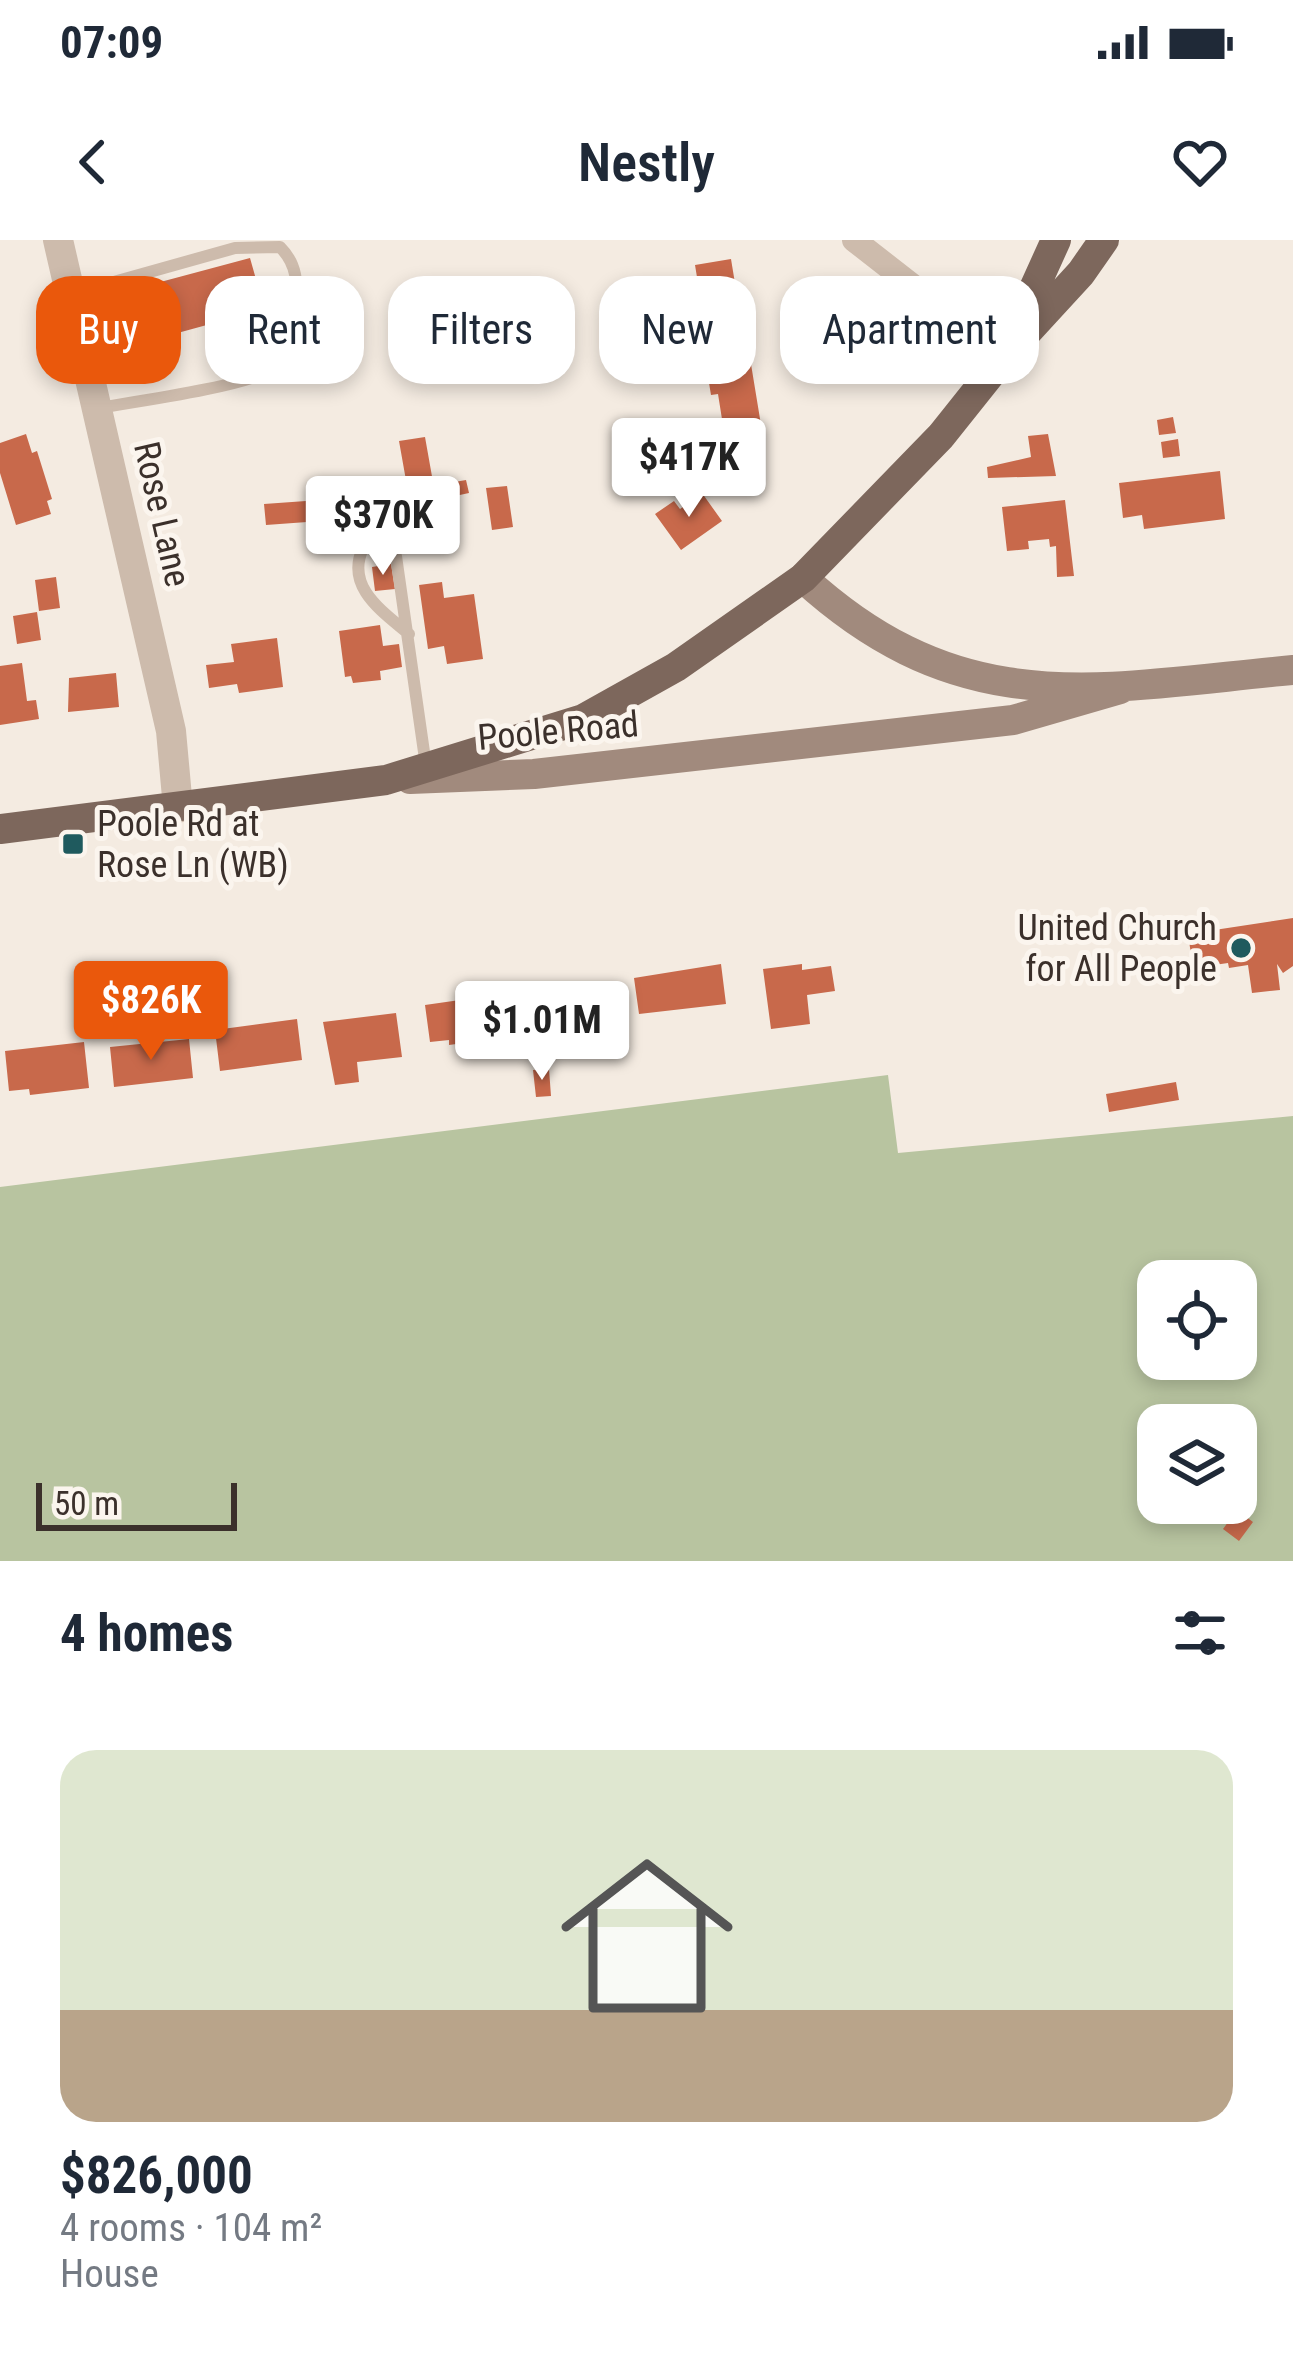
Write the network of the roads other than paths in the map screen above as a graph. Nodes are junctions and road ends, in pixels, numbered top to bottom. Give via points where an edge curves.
1 (58, 240) edge
2 (854, 240) edge
3 (1056, 240) edge
4 (1104, 240) edge
5 (66, 276) edge
6 (135, 276) edge
7 (900, 276) edge
8 (1039, 278) edge
9 (1039, 319) edge
10 (92, 384) edge
11 (982, 384) edge
12 (98, 408) junction
13 (803, 578) junction
14 (409, 634) junction
15 (1293, 670) edge
16 (1120, 689) junction
17 (507, 742) junction
18 (408, 775) junction
19 (514, 775) junction
20 (178, 808) junction
21 (0, 829) edge

1 - 5 street, Rose Lane
2 - 7 street
3 - 8 main road
4 - 9 main road
6 - 12 lane via 235,248 280,247 297,280 290,347 275,368
10 - 12 street, Rose Lane
11 - 13 main road
12 - 20 street, Rose Lane via 171,731
13 - 16 main road, Poole Road via 869,633 939,664 1016,684
13 - 17 main road via 676,668 583,719
14 - 14 lane via 396,556 376,542 363,548 358,581
14 - 18 lane
15 - 16 main road, Poole Road
16 - 19 main road, Poole Road via 1012,720
17 - 18 main road
17 - 19 lane
18 - 19 main road, Poole Road
18 - 20 main road, Poole Road
20 - 21 main road, Poole Road

